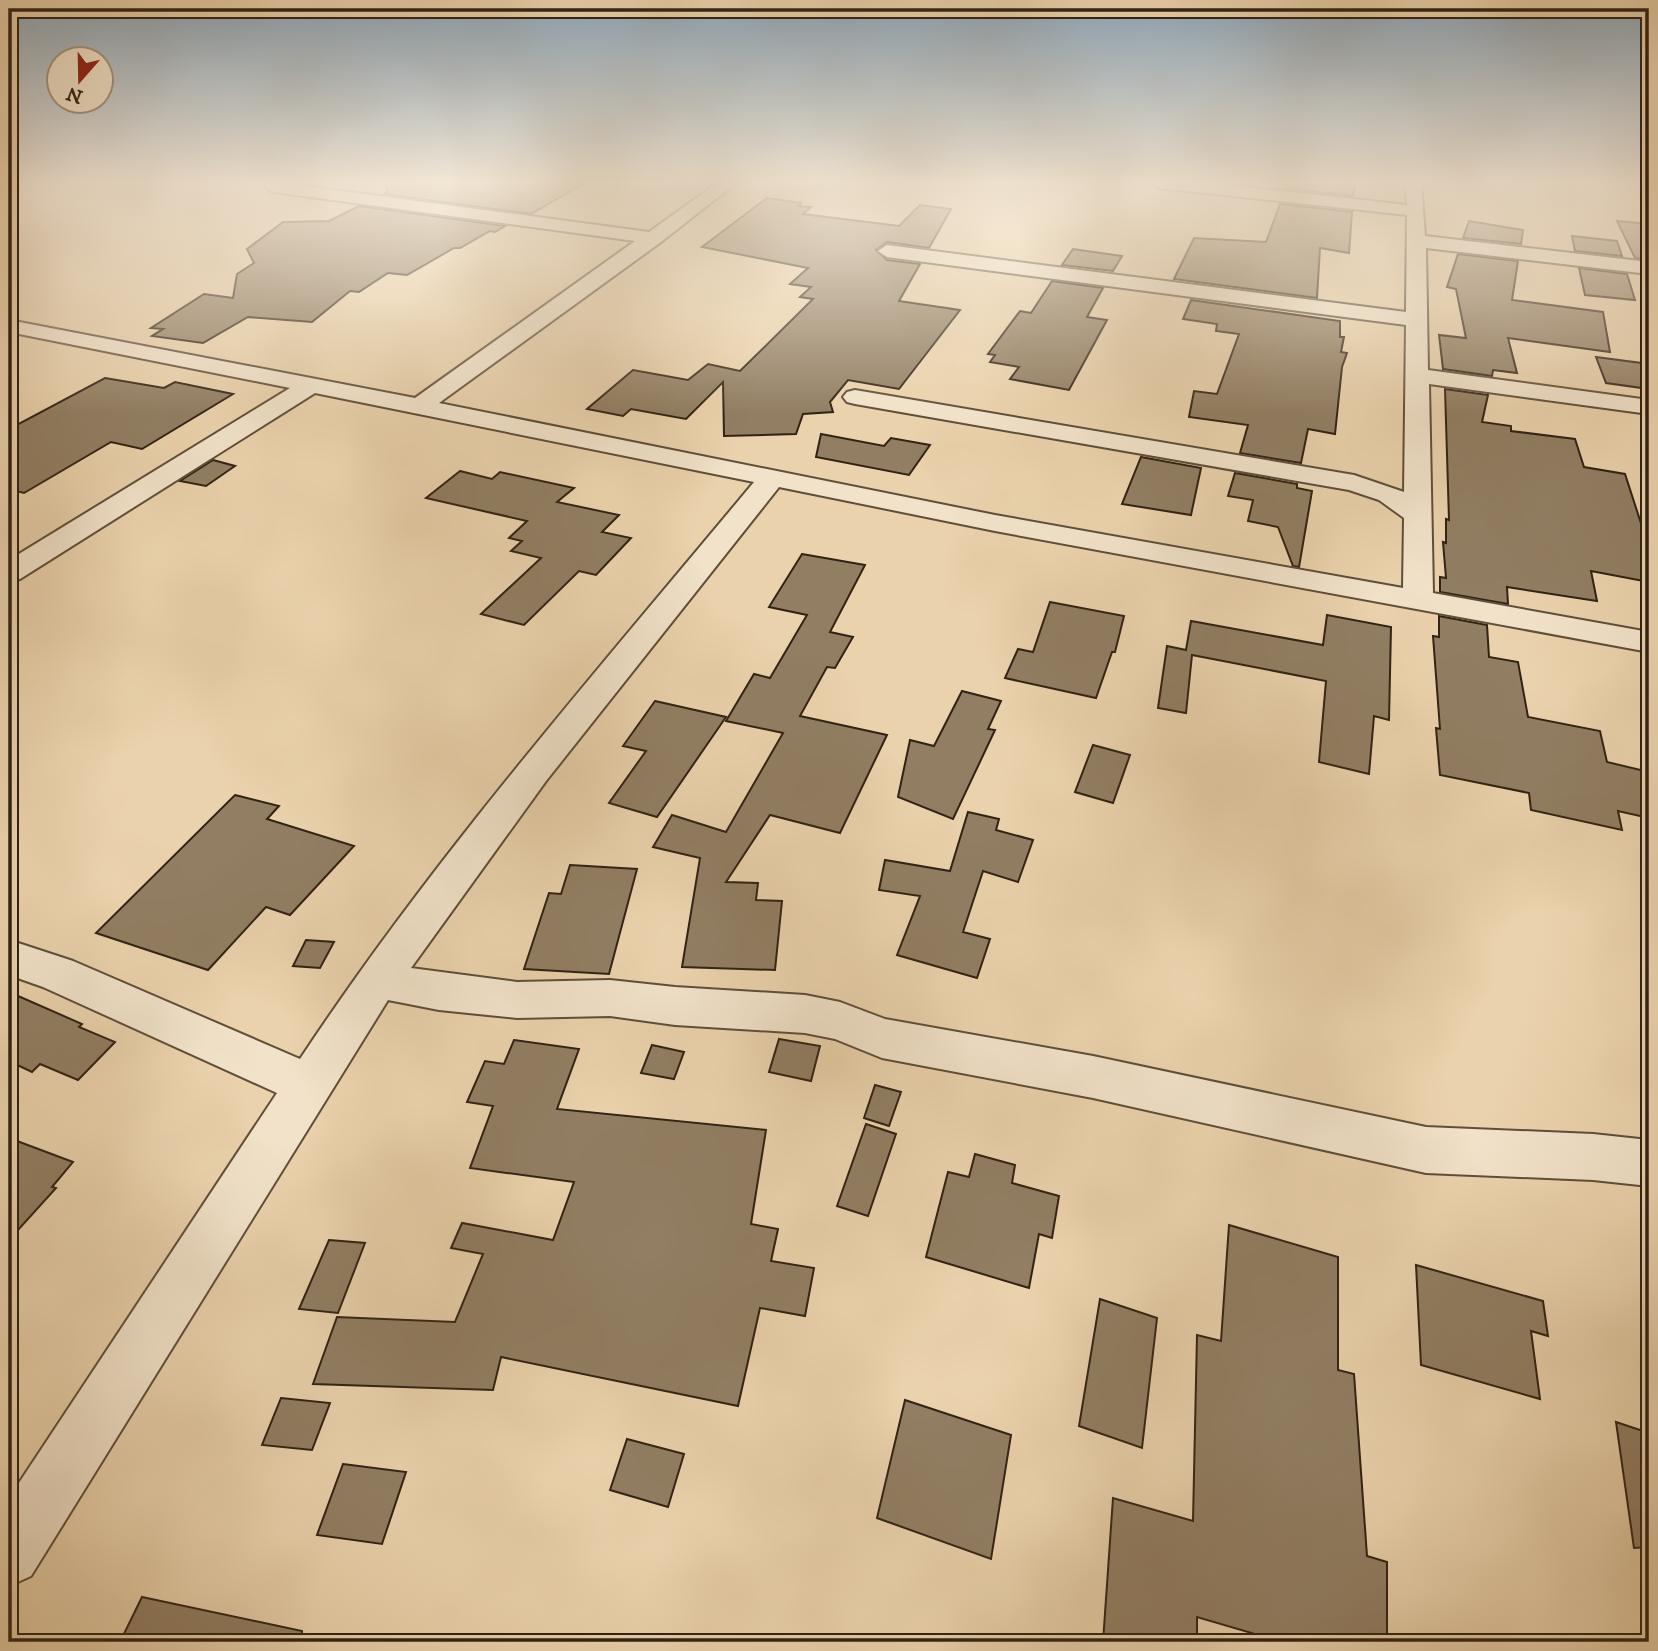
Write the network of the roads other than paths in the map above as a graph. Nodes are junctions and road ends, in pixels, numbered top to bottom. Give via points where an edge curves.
1 (623, 260) edge
2 (956, 260) edge
3 (1417, 260) edge
4 (1581, 260) edge
5 (1649, 268) edge
6 (1417, 320) junction
7 (9, 326) edge
8 (1417, 375) junction
9 (309, 386) junction
10 (855, 397) dead end
11 (419, 406) junction
12 (1649, 407) edge
13 (771, 479) junction
14 (1418, 515) junction
15 (9, 573) edge
16 (1418, 600) junction
17 (1649, 642) edge
18 (9, 957) edge
19 (378, 980) junction
20 (308, 1085) junction
21 (1649, 1163) edge
22 (9, 1554) edge

1 - 11 street
2 - 6 street
3 - 6 street
4 - 5 street
6 - 8 street
7 - 9 street
8 - 12 street
8 - 14 street
9 - 11 street
9 - 15 street
10 - 14 street via 1354,484 1389,494
11 - 13 street
13 - 16 street
13 - 19 street via 533,772
14 - 16 street
16 - 17 street
18 - 20 street via 58,974
19 - 20 street
19 - 21 street via 517,1000 610,998 805,1014 840,1021 882,1038 1093,1077 1426,1150 1608,1157
20 - 22 street

